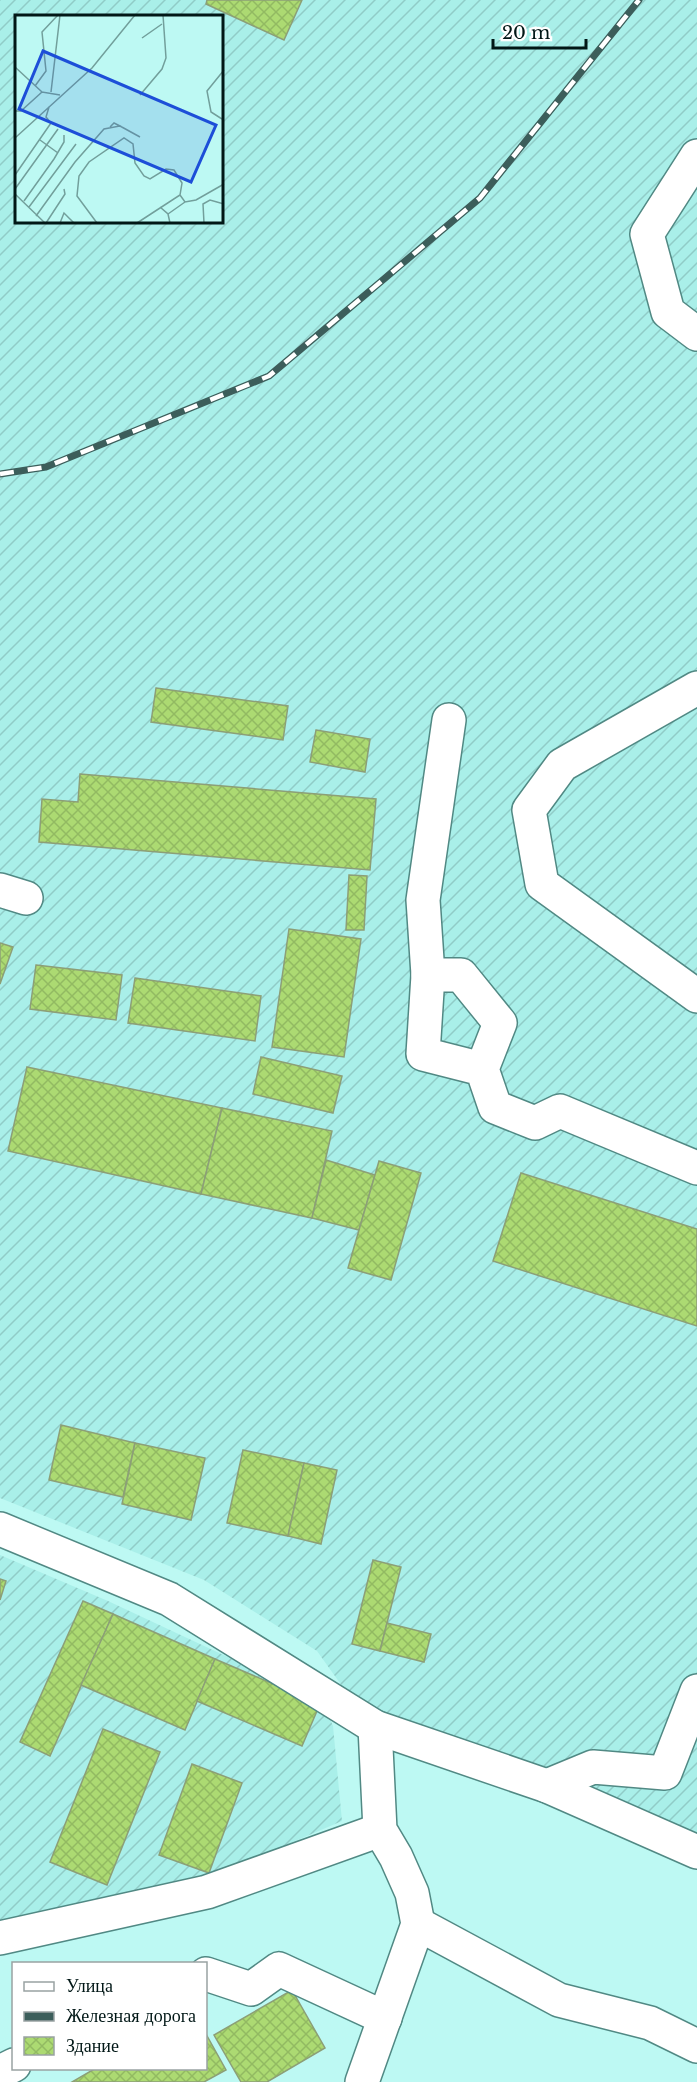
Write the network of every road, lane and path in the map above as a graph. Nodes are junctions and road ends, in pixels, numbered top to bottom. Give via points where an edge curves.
1 (697, 156) edge
2 (697, 334) edge
3 (697, 688) edge
4 (449, 720) dead end
5 (428, 975) junction
6 (697, 996) edge
7 (482, 1069) junction
8 (697, 1168) edge
9 (0, 1529) edge
10 (697, 1691) edge
11 (375, 1727) junction
12 (547, 1786) junction
13 (380, 1830) junction
14 (697, 1852) edge
15 (418, 1924) junction
16 (0, 1938) edge
17 (207, 1974) edge
18 (385, 2018) junction
19 (697, 2046) edge
20 (363, 2082) edge

1 - 2 street via 647,234 668,312
3 - 6 street via 562,765 529,810 542,884
4 - 5 street via 423,900
5 - 7 street via 423,1054
5 - 7 street via 462,975 500,1023
7 - 8 street via 495,1107 535,1124 560,1111
9 - 11 street via 169,1599
10 - 12 street via 665,1773 593,1767
11 - 12 street
11 - 13 street
12 - 14 street
13 - 15 street via 412,1893
13 - 16 street via 207,1892
15 - 18 street
15 - 19 street via 559,2000 650,2023
17 - 18 street via 251,1989 279,1969
18 - 20 street

